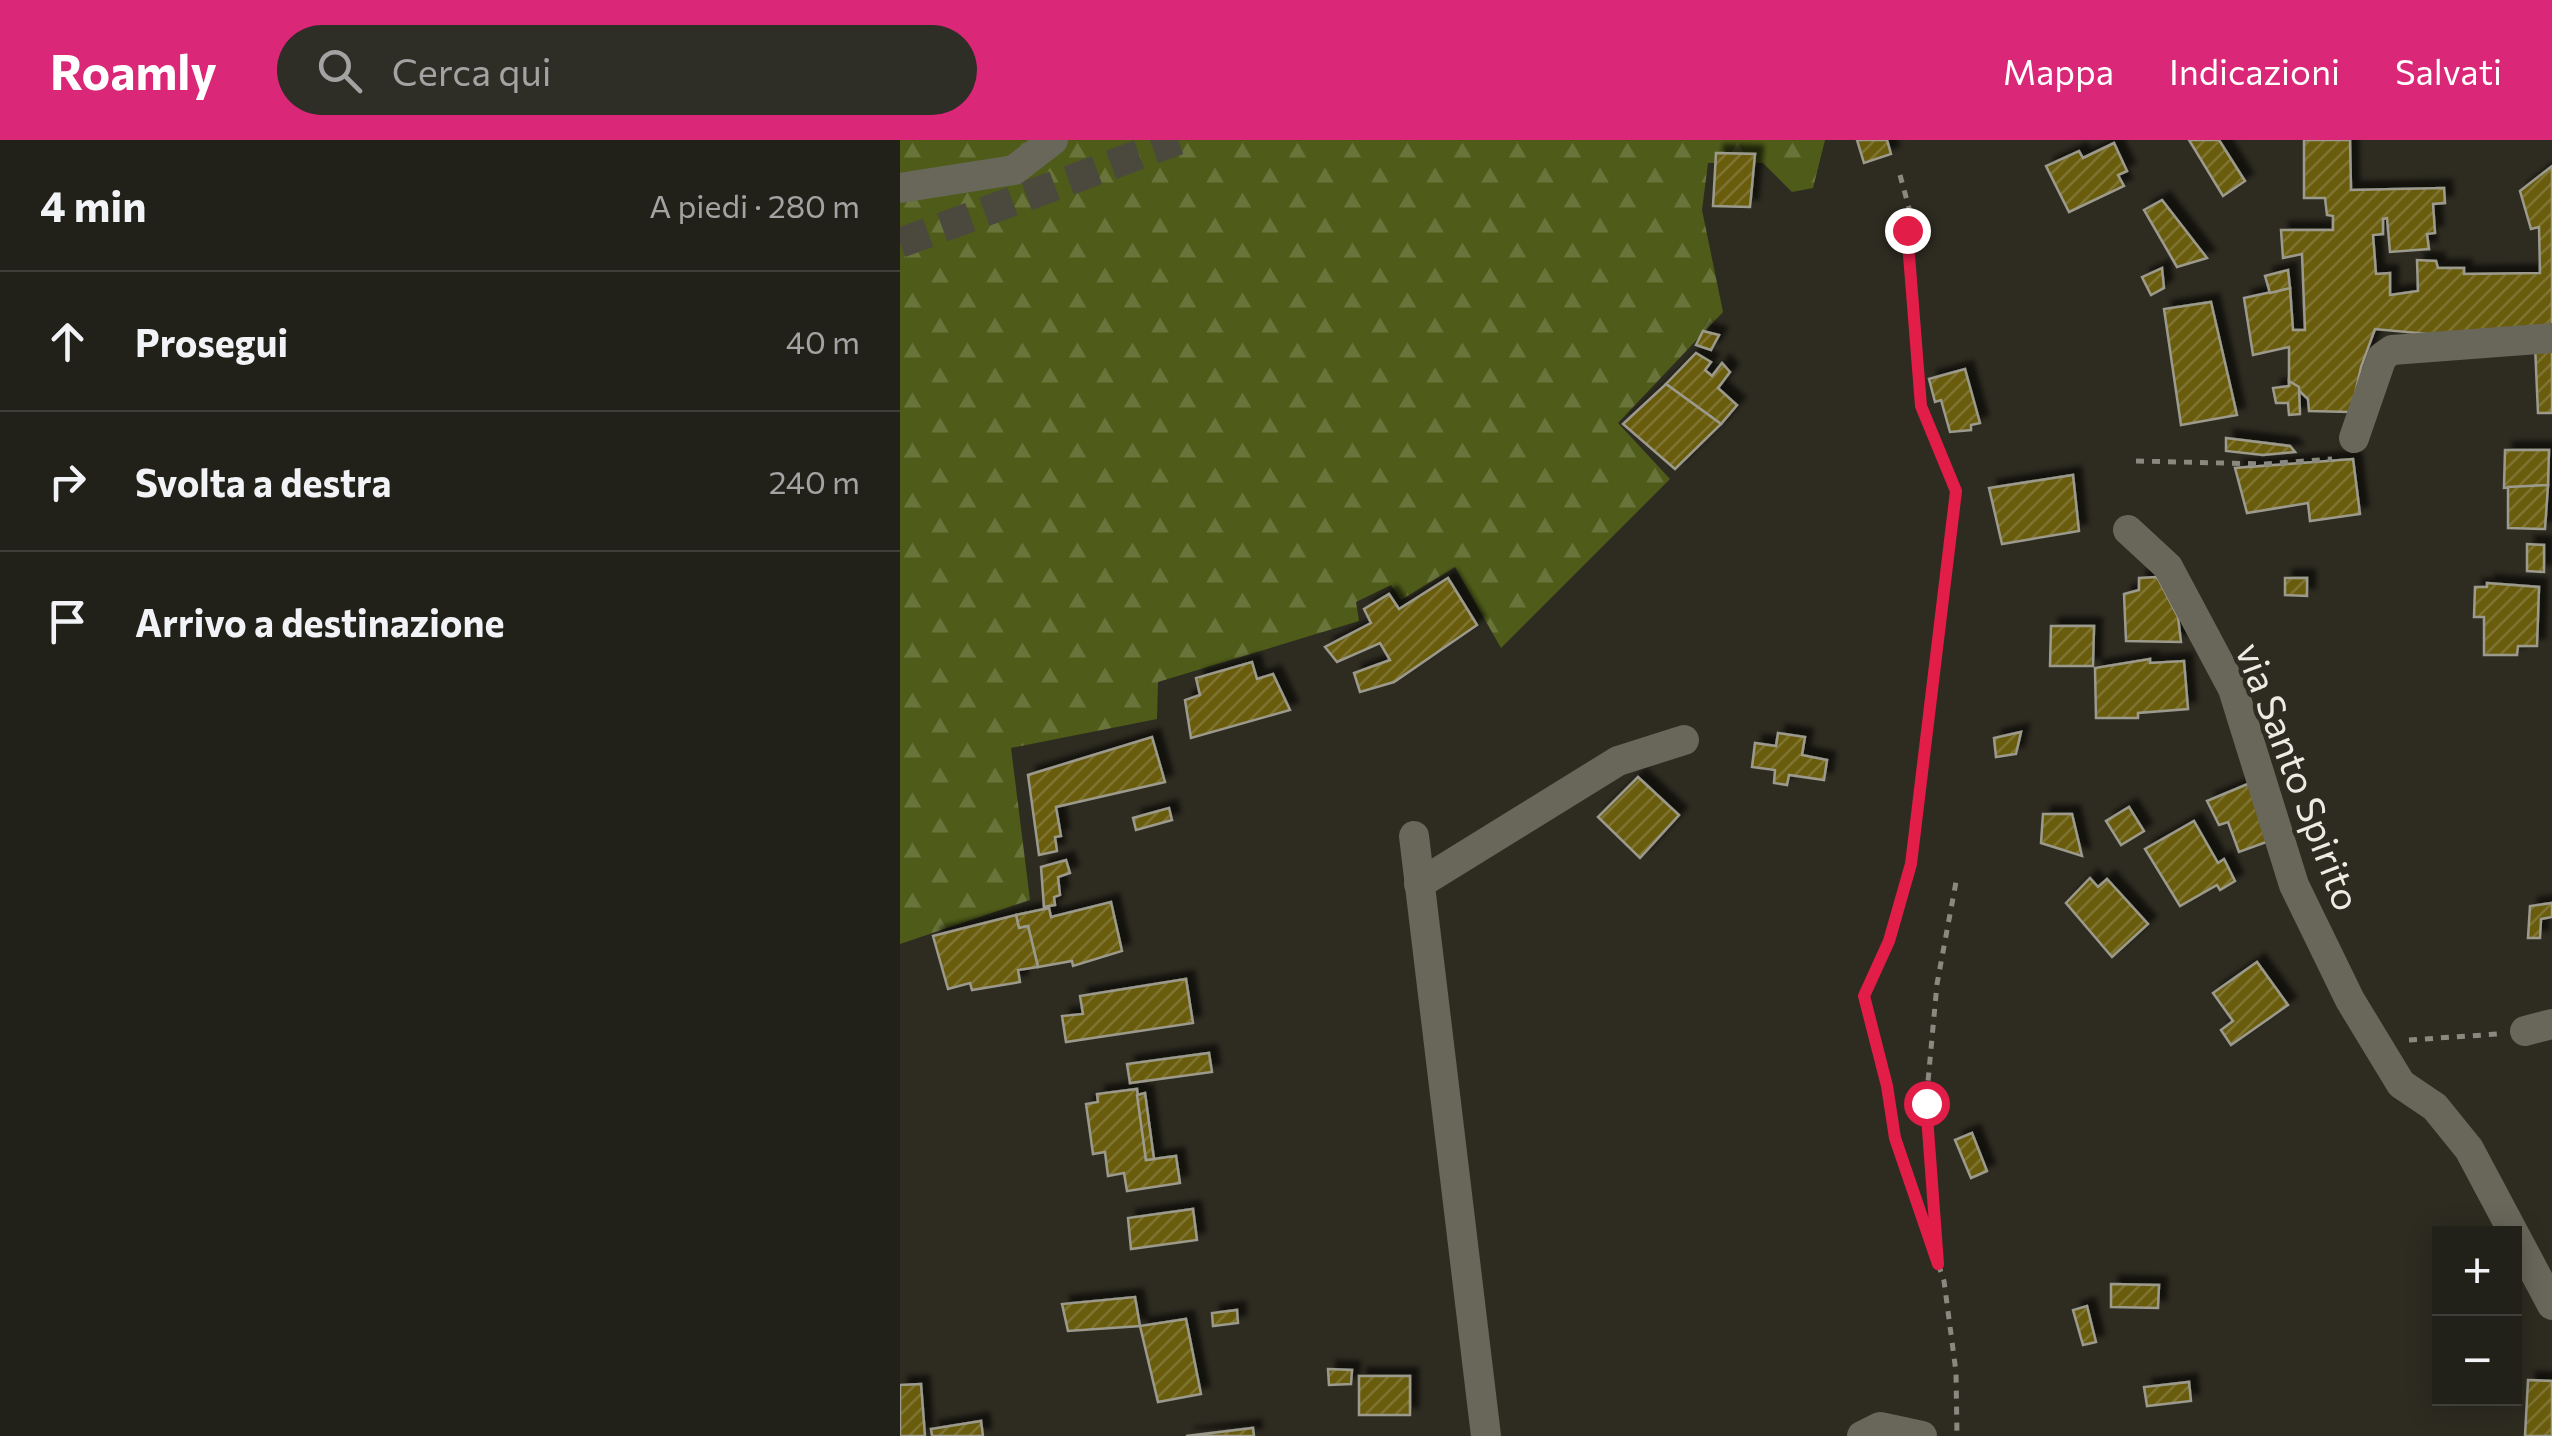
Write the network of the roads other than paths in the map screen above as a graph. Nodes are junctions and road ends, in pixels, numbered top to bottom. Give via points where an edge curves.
1 (1052, 140) edge
2 (900, 188) edge
3 (2552, 338) edge
4 (2354, 438) road end
5 (2128, 530) dead end
6 (1684, 740) dead end
7 (1414, 836) dead end
8 (1420, 884) junction
9 (2552, 1306) edge
10 (1486, 1436) edge
11 (1862, 1436) edge
12 (1922, 1436) edge

1 - 2 street via 1014,170
3 - 4 street via 2392,350 2382,357
5 - 9 street, via Santo Spirito via 2168,567 2232,689 2294,885 2350,1000 2402,1084 2435,1107 2469,1149
6 - 8 street via 1618,761
7 - 8 street
8 - 10 street
11 - 12 street via 1880,1427

